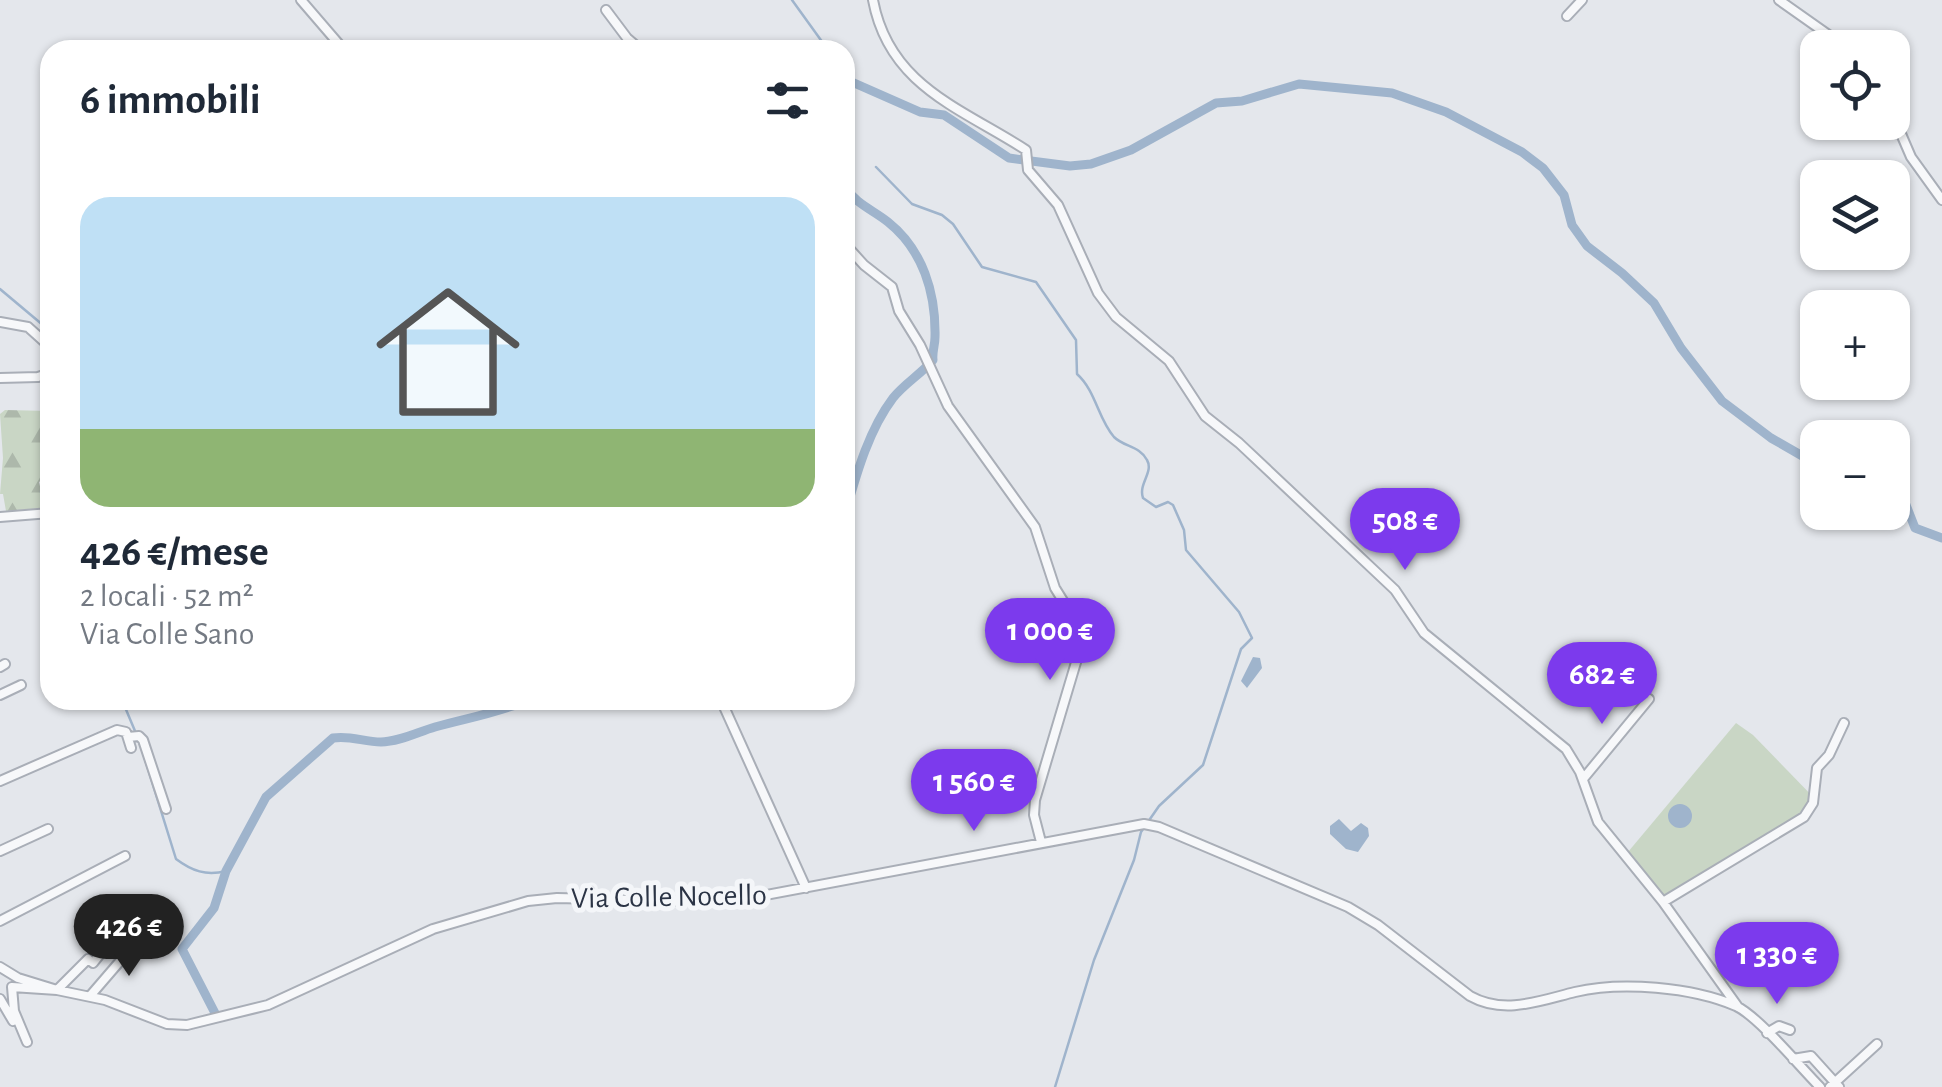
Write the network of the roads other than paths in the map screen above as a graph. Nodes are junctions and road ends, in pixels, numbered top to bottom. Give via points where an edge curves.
1 (301, 0) edge
2 (873, 0) edge
3 (1582, 0) edge
4 (1779, 0) edge
5 (606, 10) dead end
6 (1567, 16) dead end
7 (1822, 30) edge
8 (335, 40) edge
9 (628, 40) edge
10 (1904, 140) edge
11 (1942, 200) edge
12 (855, 255) edge
13 (0, 322) edge
14 (40, 338) edge
15 (40, 377) edge
16 (0, 378) edge
17 (40, 514) edge
18 (0, 517) edge
19 (21, 686) dead end
20 (0, 695) edge
21 (1649, 699) dead end
22 (726, 710) edge
23 (1844, 724) dead end
24 (128, 737) junction
25 (131, 748) dead end
26 (1, 777) edge
27 (1584, 779) junction
28 (166, 809) dead end
29 (48, 829) dead end
30 (1041, 842) junction
31 (0, 851) edge
32 (125, 856) dead end
33 (806, 888) junction
34 (1663, 902) junction
35 (0, 921) edge
36 (151, 940) dead end
37 (102, 953) dead end
38 (2, 970) edge
39 (12, 987) junction
40 (56, 990) junction
41 (90, 996) junction
42 (1, 998) edge
43 (1736, 1006) junction
44 (0, 1017) edge
45 (1730, 1020) dead end
46 (1790, 1030) dead end
47 (1767, 1033) junction
48 (1876, 1044) dead end
49 (1793, 1059) junction
50 (1835, 1085) edge
51 (1820, 1087) edge

1 - 8 street
2 - 27 street via 882,35 910,74 1027,152 1027,167 1060,209 1100,298 1169,361 1201,412 1395,590 1428,636 1563,746
3 - 6 street
4 - 7 street
5 - 9 street
10 - 11 street
12 - 30 street via 890,284 950,409 1035,527 1055,588 1078,628 1077,659 1034,800
13 - 14 street via 28,327
15 - 16 street
17 - 18 street
19 - 20 street
21 - 27 street
22 - 33 street
23 - 34 street via 1817,768 1813,803 1804,817
24 - 25 street
24 - 26 street via 113,731
24 - 28 street via 143,740
27 - 34 street via 1598,822
29 - 31 street
30 - 33 street, Via Colle Nocello
30 - 43 street, Via Colle Nocello via 1127,826 1159,827 1348,906 1487,1004 1515,1006 1624,986
32 - 35 street
33 - 41 street, Via Colle Nocello via 734,899 554,898 505,906 433,929 268,1005 187,1025
34 - 43 street
36 - 41 street via 121,960
37 - 40 street
38 - 39 street via 13,978
38 - 40 street, Via Colle Nocello
39 - 40 street
39 - 42 street
39 - 42 street via 26,1042
40 - 41 street, Via Colle Nocello
42 - 44 street
43 - 45 street
43 - 47 street, Via Colle Nocello
46 - 47 street via 1779,1026
47 - 49 street, Via Colle Nocello
48 - 50 street
49 - 50 street via 1811,1056
49 - 51 street, Via Colle Nocello

